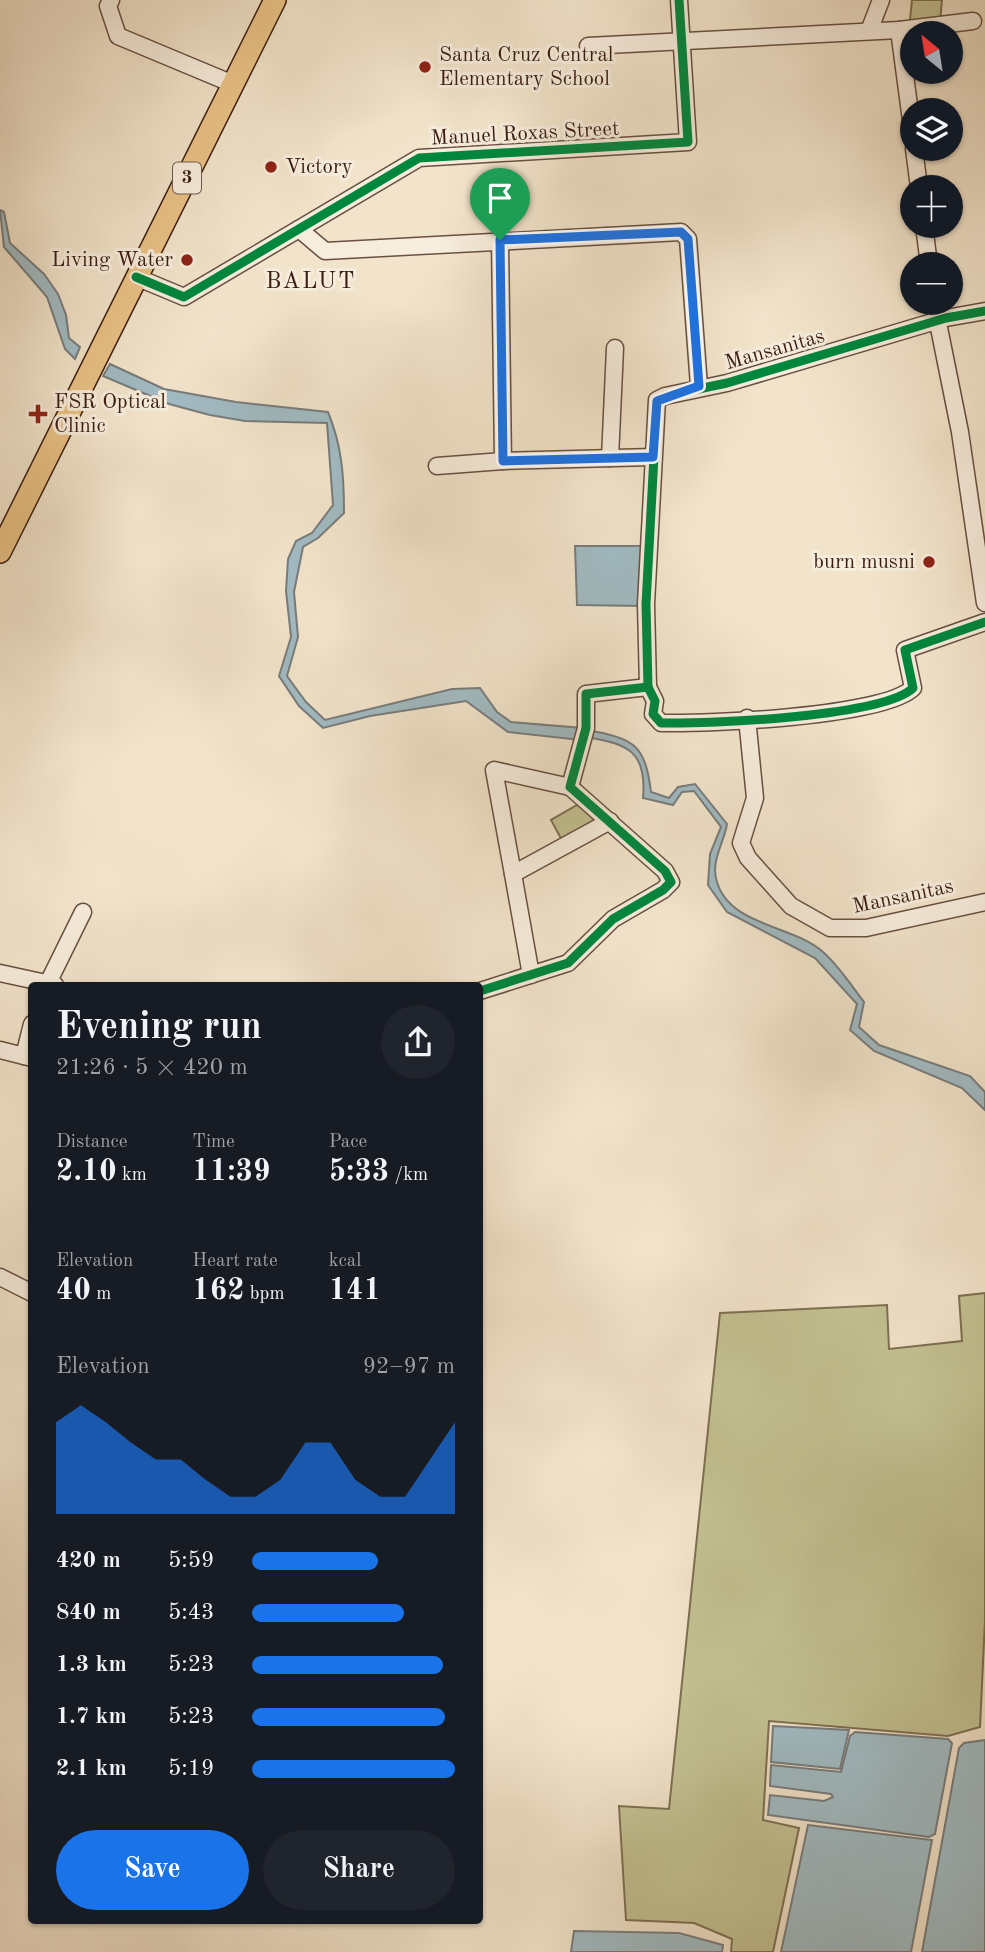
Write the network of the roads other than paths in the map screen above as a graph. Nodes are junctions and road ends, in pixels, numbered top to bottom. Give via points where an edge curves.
1 (111, 0) edge
2 (275, 0) edge
3 (680, 0) edge
4 (881, 0) edge
5 (973, 21) dead end
6 (899, 30) junction
7 (869, 31) junction
8 (680, 40) junction
9 (588, 46) dead end
10 (233, 85) junction
11 (908, 98) edge
12 (299, 229) junction
13 (500, 240) junction
14 (136, 278) junction
15 (985, 311) edge
16 (935, 315) edge
17 (936, 321) junction
18 (615, 348) dead end
19 (699, 386) junction
20 (653, 457) junction
21 (610, 458) junction
22 (503, 461) junction
23 (438, 466) dead end
24 (0, 552) edge
25 (985, 603) edge
26 (985, 622) edge
27 (648, 687) junction
28 (747, 718) junction
29 (570, 787) junction
30 (610, 821) junction
31 (513, 874) junction
32 (985, 902) edge
33 (83, 912) dead end
34 (0, 973) edge
35 (531, 975) junction
36 (41, 982) edge
37 (47, 982) edge
38 (483, 989) edge
39 (0, 1049) edge
40 (28, 1057) edge
41 (0, 1277) edge
42 (28, 1291) edge

1 - 10 street via 108,6 118,36
2 - 10 main road, 3
3 - 8 street
4 - 7 street
5 - 6 street
6 - 7 street
6 - 11 street
7 - 8 street
8 - 9 street
8 - 12 street, Manuel Roxas Street via 688,142 419,158
10 - 14 main road, 3
12 - 13 street via 324,251
12 - 14 street, Manuel Roxas Street via 184,297
13 - 19 street via 681,232 688,239
13 - 22 street
14 - 24 main road, 3
15 - 17 street, Mansanitas
16 - 17 street
17 - 19 street, Mansanitas via 727,383
17 - 25 street via 960,432
18 - 21 street
19 - 20 street, Mansanitas via 657,401
20 - 21 street
20 - 27 street, Mansanitas via 646,604
21 - 22 street
22 - 23 street
26 - 28 street via 905,650 913,688 906,695 816,714
27 - 28 street, Mansanitas via 655,701 653,714 661,723
27 - 29 street via 586,694 584,735
28 - 32 street, Mansanitas via 755,797 741,843 748,858 791,905 822,925 840,930
29 - 30 street
29 - 31 street via 494,770
30 - 31 street
30 - 35 street via 671,881 613,919 568,963
31 - 35 street
33 - 37 street
34 - 36 street
35 - 38 street
39 - 40 street
41 - 42 street

